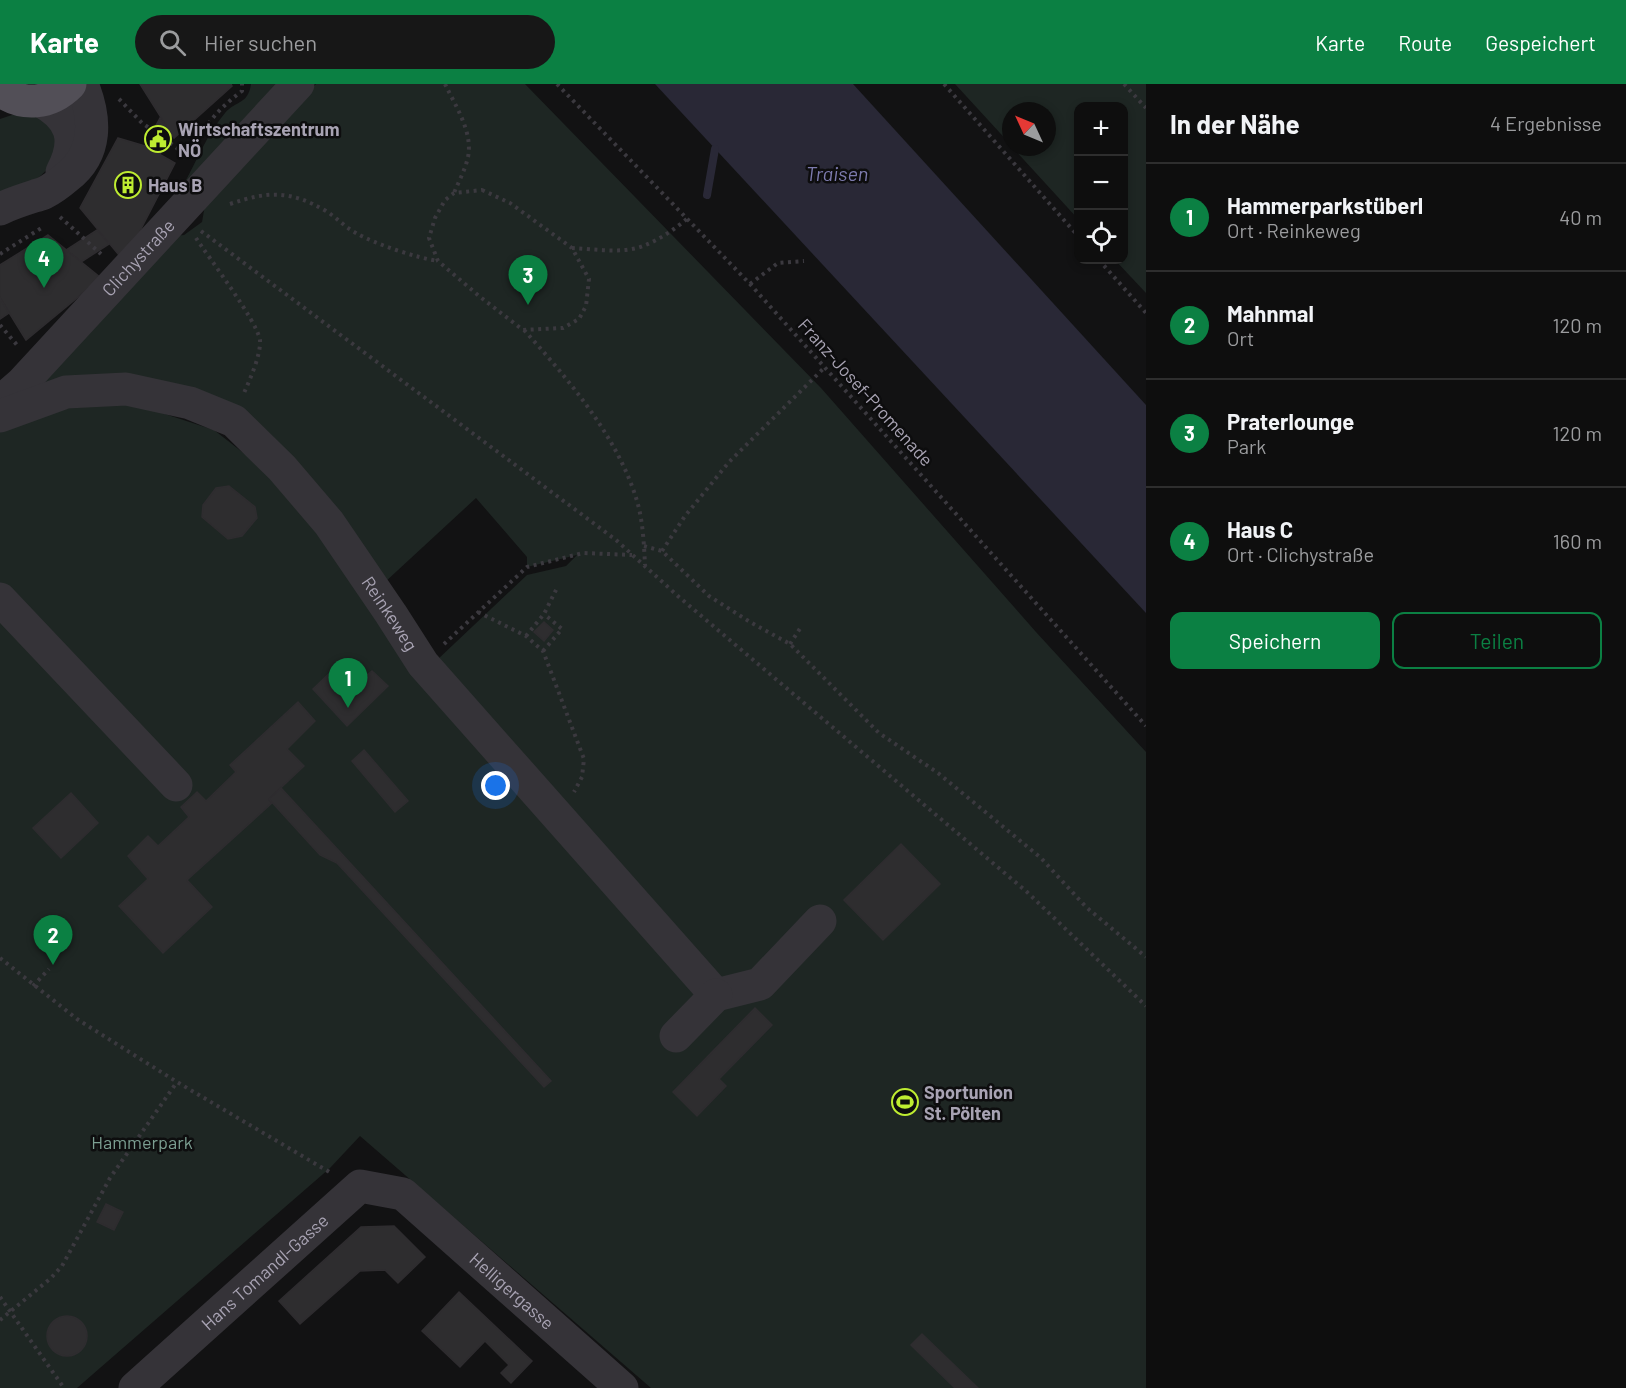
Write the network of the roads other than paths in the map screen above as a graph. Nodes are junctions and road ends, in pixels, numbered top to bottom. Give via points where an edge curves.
1 (70, 84) edge
2 (82, 84) edge
3 (297, 84) edge
4 (15, 100) edge
5 (46, 192) junction
6 (0, 209) edge
7 (0, 402) edge
8 (0, 416) edge
9 (0, 599) edge
10 (176, 785) dead end
11 (820, 921) dead end
12 (712, 991) junction
13 (676, 1036) dead end
14 (404, 1194) joint
15 (135, 1388) edge
16 (622, 1388) edge

1 - 4 main road via 56,96
2 - 5 street via 92,116 86,158
3 - 7 street, Clichystraße via 22,383
4 - 5 street via 56,109 70,133 64,167
5 - 6 street
8 - 12 street, Reinkeweg via 66,392 126,388 190,403 234,421 282,468 329,523 423,664
9 - 10 street
11 - 12 street via 760,984
12 - 13 street
14 - 15 street, Hans Tomandl-Gasse via 360,1186
14 - 16 street, Helligergasse

